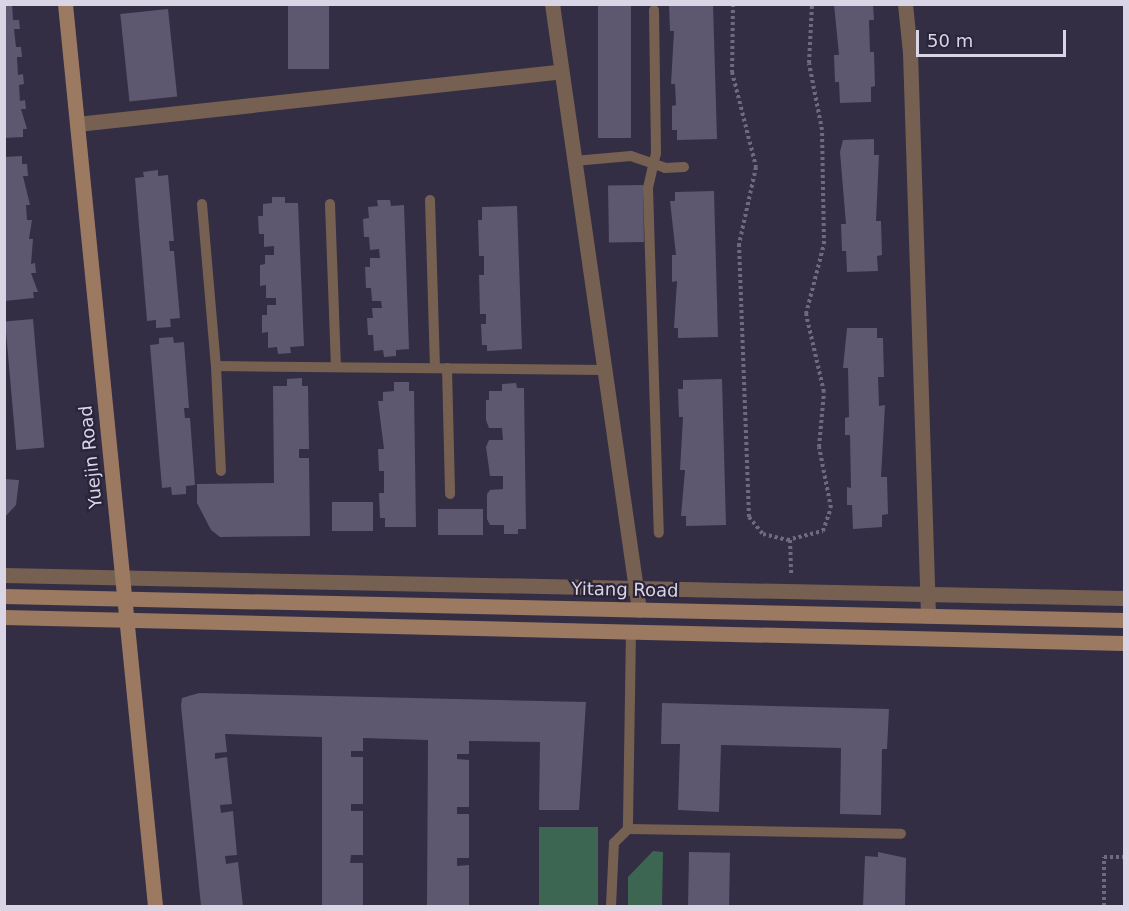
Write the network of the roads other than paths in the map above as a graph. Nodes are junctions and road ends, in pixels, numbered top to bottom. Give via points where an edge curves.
1 (65, 4) edge
2 (552, 4) edge
3 (905, 4) edge
4 (654, 10) dead end
5 (561, 71) junction
6 (77, 124) junction
7 (574, 161) junction
8 (653, 164) junction
9 (684, 167) dead end
10 (430, 200) dead end
11 (202, 204) dead end
12 (330, 204) dead end
13 (216, 366) junction
14 (336, 367) junction
15 (435, 368) junction
16 (447, 368) junction
17 (604, 370) junction
18 (221, 471) dead end
19 (450, 494) dead end
20 (659, 533) dead end
21 (4, 575) edge
22 (122, 577) junction
23 (636, 587) junction
24 (927, 593) junction
25 (4, 596) edge
26 (124, 598) junction
27 (1125, 598) edge
28 (639, 609) junction
29 (927, 616) junction
30 (4, 617) edge
31 (126, 620) junction
32 (1125, 620) edge
33 (631, 631) junction
34 (1125, 643) edge
35 (628, 829) junction
36 (901, 834) dead end
37 (155, 906) edge
38 (611, 906) edge

1 - 6 main road, Yuejin Road
2 - 5 street
3 - 24 street via 910,52
4 - 8 lane
5 - 6 street
5 - 7 street
6 - 22 main road, Yuejin Road
7 - 8 lane via 631,156
7 - 17 street
8 - 9 lane
8 - 20 lane via 648,189
10 - 15 lane
11 - 13 lane
12 - 14 lane
13 - 14 lane
13 - 18 lane
14 - 15 lane
15 - 16 lane
16 - 17 lane
16 - 19 lane
17 - 23 street
21 - 22 street
22 - 23 street
22 - 26 main road, Yuejin Road
23 - 24 street
23 - 28 street
24 - 27 street
24 - 29 street
25 - 26 main road, Yitang Road
26 - 28 main road, Yitang Road
26 - 31 main road, Yuejin Road
28 - 29 main road, Yitang Road
29 - 32 main road, Yitang Road
30 - 31 main road
31 - 33 main road
31 - 37 main road, Yuejin Road
33 - 34 main road
33 - 35 lane
35 - 36 lane
35 - 38 lane via 614,843

